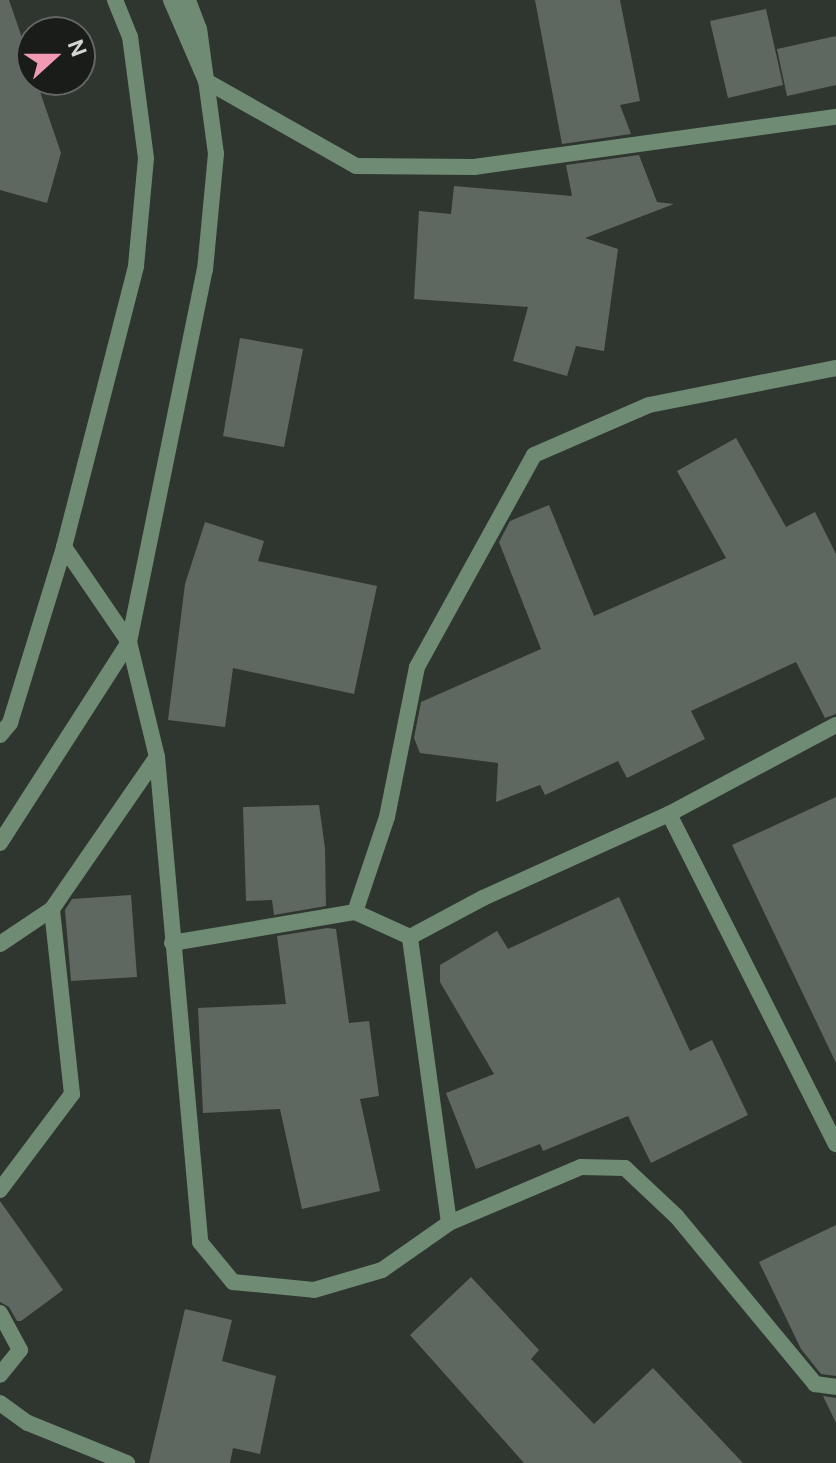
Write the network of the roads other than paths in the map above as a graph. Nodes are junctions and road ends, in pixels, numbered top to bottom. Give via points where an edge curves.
1 (115, 0) edge
2 (171, 0) edge
3 (188, 0) edge
4 (206, 81) junction
5 (836, 117) edge
6 (836, 368) edge
7 (64, 547) junction
8 (129, 642) junction
9 (836, 725) edge
10 (0, 735) edge
11 (157, 757) junction
12 (669, 814) junction
13 (0, 843) edge
14 (52, 909) junction
15 (355, 912) junction
16 (410, 937) junction
17 (172, 943) junction
18 (0, 944) edge
19 (836, 1144) edge
20 (0, 1190) edge
21 (449, 1223) junction
22 (0, 1313) edge
23 (0, 1375) edge
24 (836, 1387) edge
25 (0, 1403) edge
26 (127, 1463) edge

1 - 7 street via 130,37 146,158 136,266
2 - 4 street
3 - 4 street via 199,29
4 - 5 street via 356,166 474,167
4 - 8 street via 216,154 205,270
6 - 15 street via 649,405 534,455 417,667 387,817
7 - 8 street
7 - 10 street via 10,723
8 - 11 street
8 - 13 street
9 - 12 street
11 - 14 street
11 - 17 street
12 - 16 street
12 - 19 street
14 - 18 street
14 - 20 street via 72,1094
15 - 16 street
15 - 17 street
16 - 21 street
17 - 21 street via 200,1242 233,1282 314,1290 382,1270
21 - 24 street via 581,1167 625,1168 677,1217 815,1384
22 - 23 street via 20,1350
25 - 26 street via 28,1423

